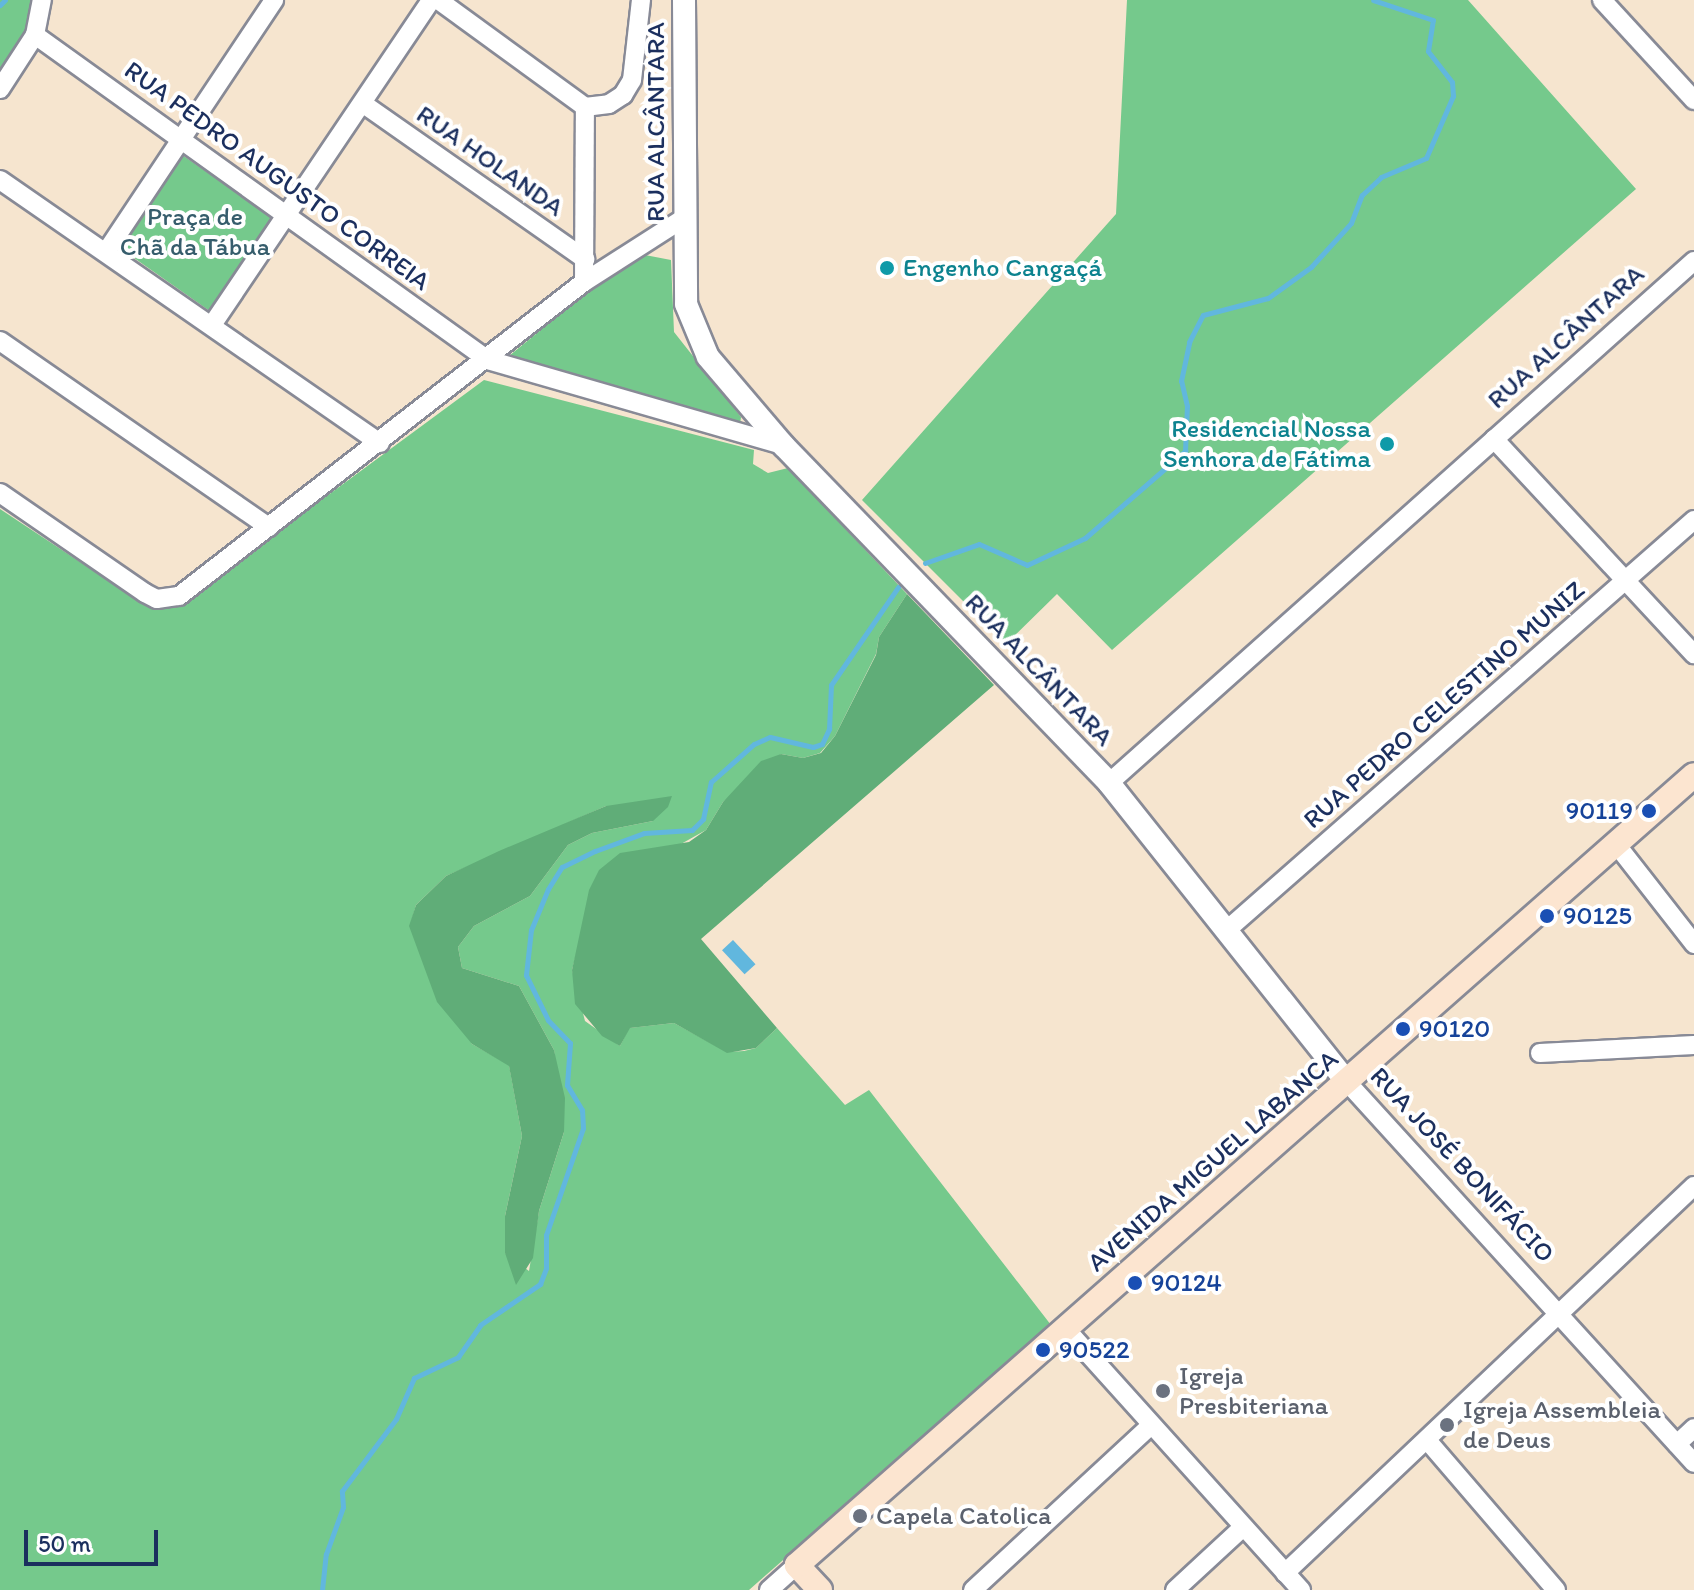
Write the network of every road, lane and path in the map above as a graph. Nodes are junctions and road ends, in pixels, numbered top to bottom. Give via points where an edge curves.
1 (42, 0) edge
2 (274, 0) edge
3 (431, 0) edge
4 (438, 0) edge
5 (641, 0) edge
6 (684, 0) edge
7 (1602, 0) edge
8 (35, 35) junction
9 (0, 89) edge
10 (1694, 100) edge
11 (365, 105) junction
12 (585, 107) junction
13 (179, 137) junction
14 (0, 180) edge
15 (288, 214) junction
16 (684, 218) junction
17 (106, 252) junction
18 (585, 259) junction
19 (1694, 261) edge
20 (584, 282) junction
21 (212, 325) junction
22 (0, 341) edge
23 (488, 360) junction
24 (1494, 439) junction
25 (380, 443) junction
26 (783, 445) junction
27 (0, 493) edge
28 (1694, 520) edge
29 (269, 527) junction
30 (1625, 582) junction
31 (1694, 654) edge
32 (1694, 775) edge
33 (1109, 783) junction
34 (1616, 844) junction
35 (1228, 929) junction
36 (1694, 944) edge
37 (1694, 1045) edge
38 (1540, 1053) dead end
39 (1347, 1082) junction
40 (1694, 1186) edge
41 (1560, 1312) junction
42 (1065, 1328) junction
43 (1150, 1426) junction
44 (1694, 1428) edge
45 (1427, 1440) junction
46 (1677, 1444) junction
47 (1694, 1463) edge
48 (1241, 1529) junction
49 (797, 1565) junction
50 (1285, 1573) junction
51 (769, 1590) edge
52 (820, 1590) edge
53 (973, 1590) edge
54 (1175, 1590) edge
55 (1301, 1590) edge
56 (1556, 1590) edge

1 - 8 street
2 - 13 street
3 - 11 street
4 - 12 street
5 - 12 street via 632,80 609,104
6 - 16 street, RUA ALCÂNTARA
7 - 10 street
8 - 9 street
8 - 13 street, RUA PEDRO AUGUSTO CORREIA
11 - 15 street
11 - 18 street, RUA HOLANDA
12 - 18 street
13 - 15 street, RUA PEDRO AUGUSTO CORREIA
13 - 17 street
14 - 17 street
15 - 21 street
15 - 23 street, RUA PEDRO AUGUSTO CORREIA
16 - 20 street
16 - 26 street, RUA ALCÂNTARA via 686,304 692,328 708,357
17 - 21 street
18 - 20 street
19 - 24 street, RUA ALCÂNTARA
20 - 23 street
21 - 25 street
22 - 29 street
23 - 25 street
23 - 26 street
24 - 30 street
24 - 33 street, RUA ALCÂNTARA
25 - 29 street
26 - 33 street, RUA ALCÂNTARA
27 - 29 street via 157,599 179,596
28 - 30 street, RUA PEDRO CELESTINO MUNIZ
30 - 31 street
30 - 35 street, RUA PEDRO CELESTINO MUNIZ
32 - 34 main road, AVENIDA MIGUEL LABANCA
33 - 35 street, RUA JOSÉ BONIFÁCIO
34 - 36 street
34 - 39 main road, AVENIDA MIGUEL LABANCA
35 - 39 street, RUA JOSÉ BONIFÁCIO
37 - 38 street
39 - 41 street, RUA JOSÉ BONIFÁCIO
39 - 42 main road, AVENIDA MIGUEL LABANCA
40 - 41 street
41 - 45 street
41 - 46 street, RUA JOSÉ BONIFÁCIO
42 - 43 street
42 - 49 main road, AVENIDA MIGUEL LABANCA
43 - 48 street
43 - 53 street
44 - 46 street
45 - 50 street
45 - 56 street
46 - 47 street, RUA JOSÉ BONIFÁCIO
48 - 50 street
48 - 54 street
49 - 51 street, AVENIDA MIGUEL LABANCA
49 - 52 main road
50 - 55 street

